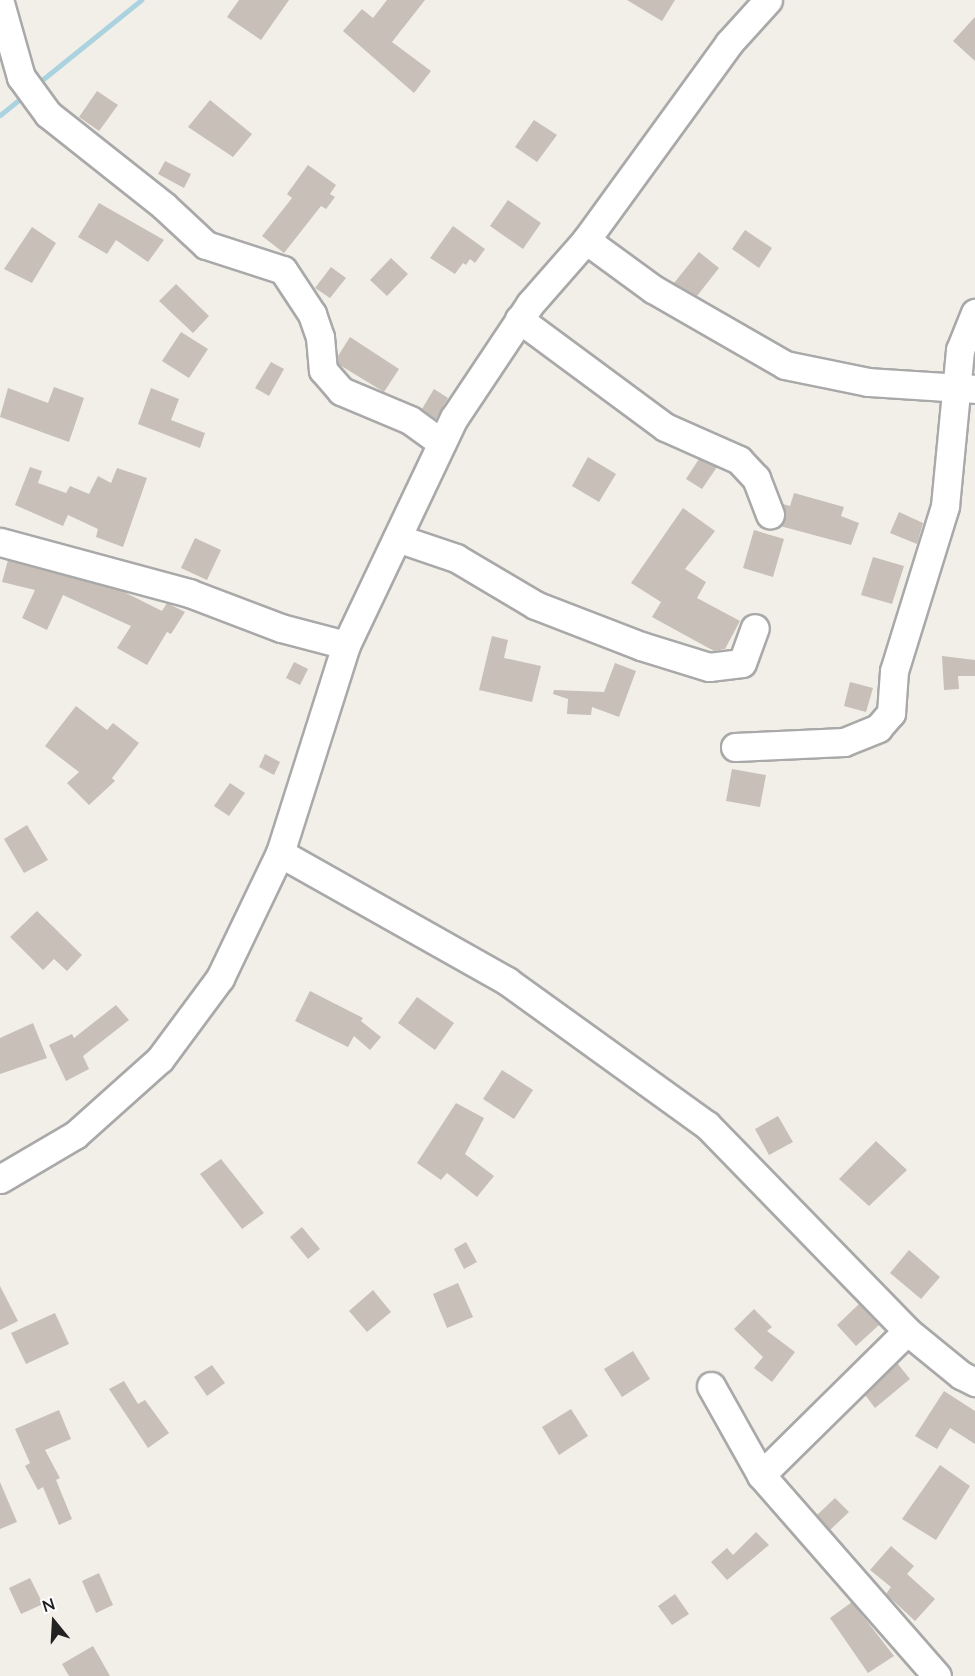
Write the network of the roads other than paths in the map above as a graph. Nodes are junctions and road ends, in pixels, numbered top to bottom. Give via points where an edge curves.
1 (768, 0) edge
2 (0, 3) edge
3 (586, 240) junction
4 (975, 313) edge
5 (519, 320) junction
6 (965, 389) edge
7 (442, 443) junction
8 (770, 514) dead end
9 (397, 538) junction
10 (0, 542) edge
11 (755, 628) dead end
12 (346, 645) junction
13 (735, 747) dead end
14 (280, 853) junction
15 (0, 1179) edge
16 (907, 1331) junction
17 (975, 1382) edge
18 (711, 1386) dead end
19 (761, 1475) junction
20 (937, 1676) edge

1 - 3 street via 729,44
2 - 7 street via 21,77 48,114 164,206 206,245 283,270 312,314 320,337 323,370 341,391 410,420
3 - 5 street
3 - 6 street via 654,289 785,365 868,382
4 - 6 street via 960,350
5 - 7 street via 454,418
5 - 8 street via 665,427 739,460 756,478
6 - 13 street via 945,506 894,671 891,713 879,728 844,742
7 - 9 street
9 - 11 street via 456,558 535,605 641,646 709,667 742,663
9 - 12 street
10 - 12 street via 189,593 281,628
12 - 14 street
14 - 15 street via 220,978 160,1059 75,1135
14 - 16 street via 507,981 706,1125
16 - 17 street via 960,1375
16 - 19 street
18 - 19 street
19 - 20 street

